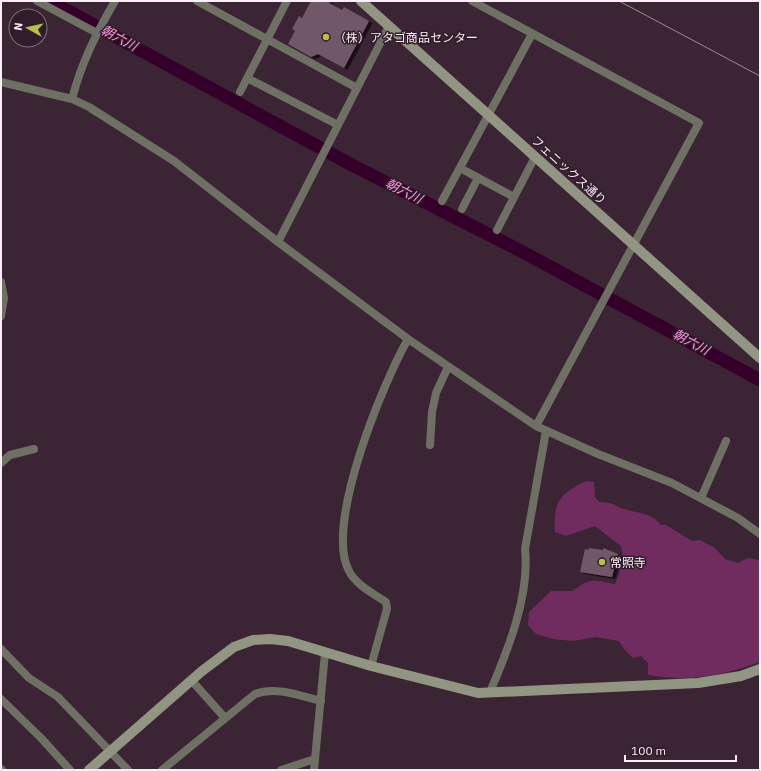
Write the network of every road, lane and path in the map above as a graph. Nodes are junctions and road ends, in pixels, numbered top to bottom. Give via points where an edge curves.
1 (37, 1) edge
2 (115, 1) edge
3 (197, 1) edge
4 (287, 1) edge
5 (361, 1) edge
6 (472, 1) edge
7 (389, 26) junction
8 (99, 30) junction
9 (532, 34) junction
10 (267, 39) junction
11 (247, 78) junction
12 (1, 82) edge
13 (357, 88) junction
14 (240, 92) dead end
15 (72, 99) junction
16 (489, 116) junction
17 (338, 125) junction
18 (535, 157) junction
19 (460, 168) junction
20 (478, 178) junction
21 (514, 197) junction
22 (442, 201) dead end
23 (462, 209) dead end
24 (497, 230) dead end
25 (278, 242) junction
26 (634, 244) junction
27 (1, 282) edge
28 (1, 316) edge
29 (408, 339) junction
30 (760, 358) edge
31 (448, 367) junction
32 (536, 426) junction
33 (546, 431) junction
34 (726, 441) dead end
35 (430, 445) dead end
36 (34, 449) dead end
37 (1, 463) edge
38 (701, 498) junction
39 (760, 534) edge
40 (1, 649) edge
41 (326, 653) junction
42 (371, 666) junction
43 (760, 670) edge
44 (192, 680) junction
45 (490, 692) junction
46 (1, 699) edge
47 (321, 701) junction
48 (225, 718) junction
49 (110, 750) junction
50 (315, 759) junction
51 (70, 770) edge
52 (89, 770) edge
53 (128, 770) edge
54 (162, 770) edge
55 (282, 770) edge
56 (314, 770) edge

1 - 8 street
2 - 8 street
3 - 10 street
4 - 10 street
5 - 7 street, フェニックス通り
6 - 9 street
7 - 13 street
7 - 16 street, フェニックス通り
8 - 15 street via 80,69
9 - 16 street
9 - 26 street via 699,123
10 - 11 street
10 - 13 street
11 - 14 street
11 - 17 street
12 - 15 street
13 - 17 street
15 - 25 street via 95,110 174,161
16 - 18 street, フェニックス通り
16 - 19 street
17 - 25 street
18 - 21 street
18 - 26 street, フェニックス通り
19 - 20 street
19 - 22 street
20 - 21 street
20 - 23 street
21 - 24 street
25 - 29 street
26 - 30 street, フェニックス通り
26 - 32 street
27 - 28 street via 4,298
29 - 31 street
29 - 42 street via 394,363 373,417 347,498 343,522 343,554 348,571 354,579 386,602 387,609
31 - 32 street
31 - 35 street via 436,393
32 - 33 street
33 - 38 street via 672,483
33 - 45 street via 525,549 526,577 512,637
34 - 38 street
36 - 37 street via 10,456
38 - 39 street via 738,518
40 - 49 street via 29,678 58,697
41 - 42 street
41 - 44 street via 288,641 253,640 234,647
41 - 47 street
42 - 45 street via 471,692
43 - 45 street via 698,683
44 - 48 street
44 - 49 street
46 - 51 street
47 - 48 street via 275,690 265,691 255,694
47 - 50 street
48 - 54 street
49 - 52 street
49 - 53 street
50 - 55 street
50 - 56 street

